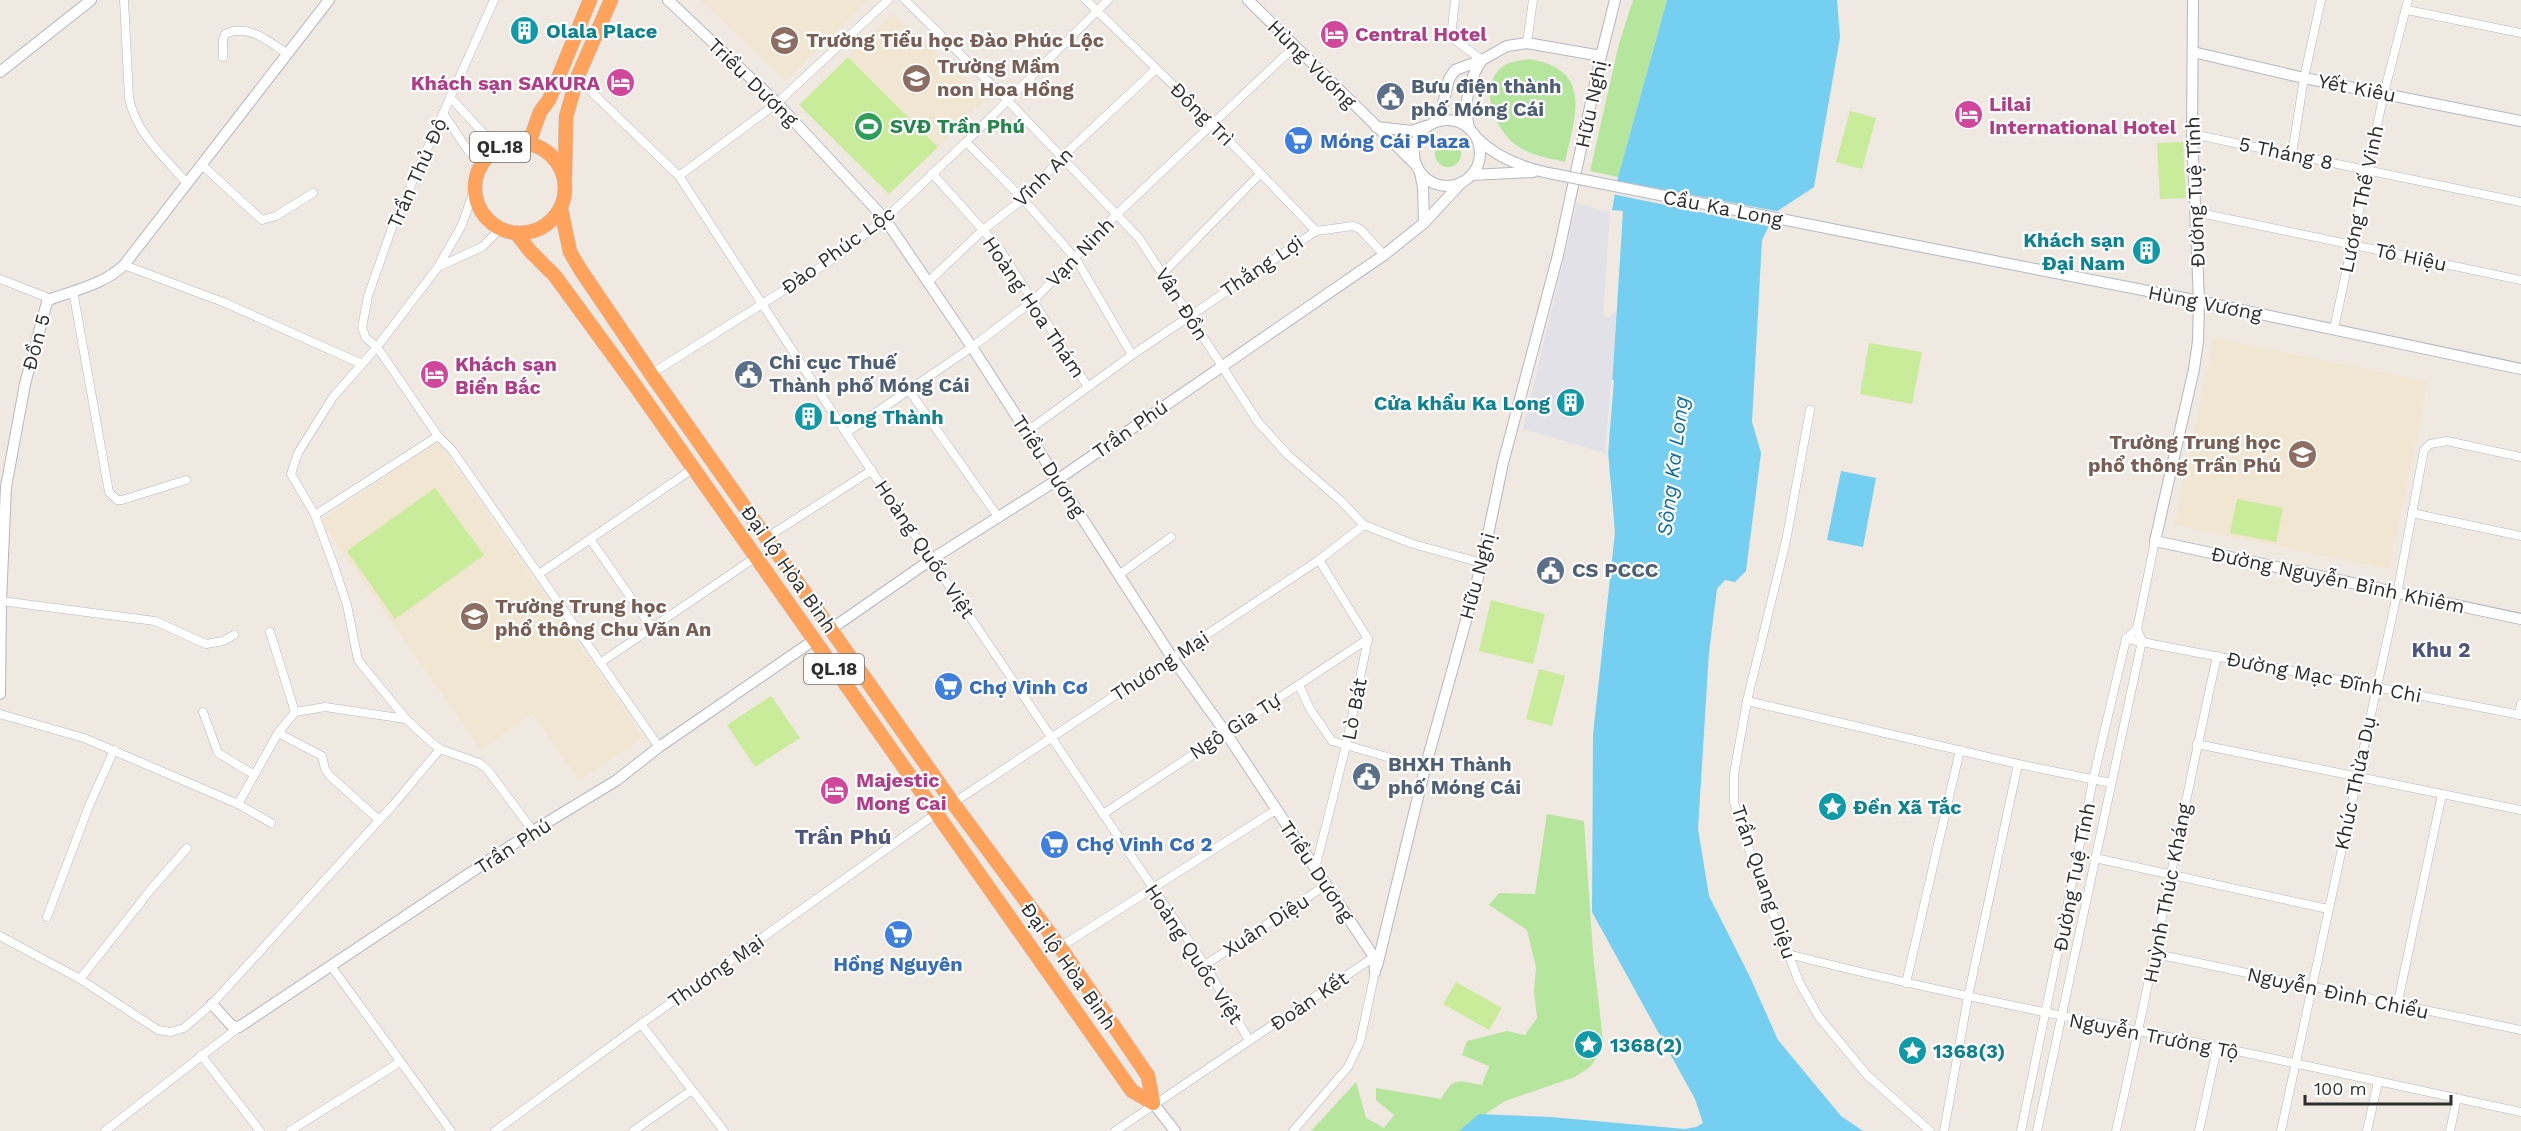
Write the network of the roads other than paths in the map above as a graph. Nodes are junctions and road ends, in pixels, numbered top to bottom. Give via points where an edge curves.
1 (91, 0) edge
2 (124, 0) edge
3 (329, 0) edge
4 (494, 0) edge
5 (590, 0) edge
6 (611, 0) edge
7 (668, 0) edge
8 (888, 0) edge
9 (905, 0) edge
10 (1086, 0) edge
11 (1108, 0) edge
12 (1248, 0) edge
13 (1455, 0) edge
14 (1533, 0) edge
15 (1615, 0) edge
16 (2193, 0) edge
17 (2321, 0) edge
18 (2408, 0) edge
19 (1096, 10) junction
20 (2407, 10) junction
21 (2521, 33) edge
22 (1527, 43) junction
23 (1294, 47) junction
24 (2193, 52) junction
25 (286, 54) junction
26 (1601, 56) junction
27 (223, 57) dead end
28 (1482, 60) junction
29 (1156, 69) junction
30 (0, 72) edge
31 (577, 78) junction
32 (2304, 78) junction
33 (2384, 93) junction
34 (450, 97) junction
35 (1008, 101) junction
36 (777, 103) junction
37 (443, 113) junction
38 (2521, 121) edge
39 (1434, 123) junction
40 (1213, 124) junction
41 (1376, 127) junction
42 (1472, 132) junction
43 (2192, 134) junction
44 (966, 142) junction
45 (529, 143) junction
46 (497, 148) junction
47 (2292, 154) junction
48 (1062, 157) junction
49 (482, 162) junction
50 (201, 164) junction
51 (1418, 168) junction
52 (2367, 170) junction
53 (1540, 172) junction
54 (932, 173) junction
55 (1260, 174) junction
56 (679, 176) junction
57 (1467, 178) junction
58 (186, 182) junction
59 (474, 190) junction
60 (313, 193) dead end
61 (565, 193) junction
62 (1023, 199) junction
63 (2521, 202) edge
64 (561, 209) junction
65 (2195, 212) junction
66 (1117, 214) junction
67 (885, 219) junction
68 (1424, 223) junction
69 (500, 229) junction
70 (983, 231) junction
71 (1316, 231) junction
72 (516, 233) junction
73 (1887, 240) joint
74 (2351, 244) junction
75 (1384, 255) junction
76 (1076, 259) junction
77 (124, 265) junction
78 (438, 267) junction
79 (1163, 273) junction
80 (0, 279) edge
81 (2521, 280) edge
82 (928, 282) junction
83 (73, 291) junction
84 (51, 299) junction
85 (1034, 300) junction
86 (2199, 302) junction
87 (762, 305) junction
88 (1190, 315) junction
89 (2334, 330) junction
90 (376, 347) junction
91 (972, 347) junction
92 (1132, 355) junction
93 (362, 364) junction
94 (1221, 366) junction
95 (2521, 369) edge
96 (651, 374) junction
97 (634, 384) junction
98 (1088, 387) junction
99 (908, 390) junction
100 (1810, 410) dead end
101 (1026, 432) junction
102 (846, 433) junction
103 (438, 436) junction
104 (2521, 457) edge
105 (694, 468) junction
106 (872, 470) junction
107 (186, 480) dead end
108 (1057, 480) junction
109 (2412, 513) junction
110 (315, 515) junction
111 (999, 518) junction
112 (1364, 525) junction
113 (2521, 536) edge
114 (1171, 537) dead end
115 (766, 538) junction
116 (590, 539) junction
117 (2155, 541) junction
118 (756, 557) junction
119 (932, 559) junction
120 (1319, 560) junction
121 (1482, 563) junction
122 (539, 574) junction
123 (1120, 574) junction
124 (2397, 594) junction
125 (1, 601) edge
126 (2521, 619) edge
127 (652, 628) junction
128 (831, 629) junction
129 (2137, 629) junction
130 (270, 632) dead end
131 (234, 635) dead end
132 (1368, 639) junction
133 (2126, 639) junction
134 (814, 640) junction
135 (2142, 641) junction
136 (2217, 656) junction
137 (1173, 659) junction
138 (600, 663) junction
139 (1299, 685) junction
140 (2376, 689) junction
141 (0, 694) edge
142 (1747, 701) junction
143 (2521, 704) edge
144 (203, 711) dead end
145 (295, 712) junction
146 (0, 714) edge
147 (2520, 715) edge
148 (406, 719) junction
149 (278, 733) junction
150 (1226, 733) junction
151 (1051, 736) junction
152 (2197, 744) junction
153 (1346, 746) junction
154 (659, 747) junction
155 (440, 749) junction
156 (114, 750) junction
157 (1960, 750) junction
158 (2018, 764) junction
159 (1425, 768) junction
160 (253, 774) junction
161 (2356, 777) junction
162 (2093, 780) junction
163 (2111, 783) junction
164 (2442, 794) junction
165 (953, 803) junction
166 (238, 804) junction
167 (1276, 810) junction
168 (2521, 810) edge
169 (937, 813) junction
170 (1102, 814) junction
171 (379, 820) junction
172 (271, 823) dead end
173 (533, 831) junction
174 (188, 848) dead end
175 (2095, 858) junction
176 (1315, 869) junction
177 (2170, 874) junction
178 (1326, 885) junction
179 (1151, 888) junction
180 (2328, 909) junction
181 (46, 917) dead end
182 (0, 936) edge
183 (1060, 947) junction
184 (1788, 954) junction
185 (2156, 954) junction
186 (1374, 957) junction
187 (1205, 965) junction
188 (331, 966) junction
189 (1375, 972) junction
190 (1079, 975) junction
191 (80, 979) junction
192 (1906, 983) junction
193 (2312, 987) junction
194 (1060, 988) junction
195 (1968, 997) junction
196 (213, 1004) junction
197 (2397, 1006) junction
198 (2047, 1014) junction
199 (2061, 1017) junction
200 (641, 1024) junction
201 (239, 1027) junction
202 (2521, 1030) edge
203 (2139, 1031) junction
204 (1250, 1040) junction
205 (2217, 1048) junction
206 (201, 1055) junction
207 (400, 1062) junction
208 (2295, 1065) junction
209 (2378, 1082) junction
210 (692, 1090) junction
211 (2457, 1098) junction
212 (1154, 1103) junction
213 (2521, 1112) edge
214 (105, 1131) edge
215 (260, 1131) edge
216 (290, 1131) edge
217 (451, 1131) edge
218 (495, 1131) edge
219 (633, 1131) edge
220 (724, 1131) edge
221 (1114, 1131) edge
222 (1175, 1131) edge
223 (1293, 1131) edge
224 (1930, 1131) edge
225 (1944, 1131) edge
226 (2021, 1131) edge
227 (2037, 1131) edge
228 (2116, 1131) edge
229 (2199, 1131) edge
230 (2281, 1131) edge
231 (2367, 1131) edge
232 (2450, 1131) edge

1 - 30 street
2 - 58 street via 132,113 143,134
3 - 25 street, Đồn 5
4 - 34 street, Trần Thủ Độ
5 - 45 highway, QL.18
6 - 31 highway, QL.18
7 - 36 street, Triều Dương
8 - 36 street
9 - 35 street, Vân Đồn
10 - 19 street, Đông Trì
11 - 19 street, Đào Phúc Lộc
12 - 23 street, Hùng Vương
13 - 28 street via 1451,37
14 - 22 street
15 - 26 street, Hữu Nghị
16 - 24 street, Đường Tuệ Tĩnh
17 - 32 street
18 - 20 street, Lương Thế Vinh
19 - 29 street, Đông Trì
19 - 35 street, Đào Phúc Lộc
20 - 21 street
20 - 33 street, Lương Thế Vinh
22 - 26 street
22 - 28 street via 1507,46
23 - 40 street, Vạn Ninh
23 - 41 street, Hùng Vương
24 - 32 street, Yết Kiêu
24 - 43 street, Đường Tuệ Tĩnh
25 - 27 street via 250,32 231,31 223,40
25 - 50 street, Đồn 5
26 - 121 street, Hữu Nghị via 1558,255 1503,463
28 - 39 street via 1462,66 1449,79
28 - 42 street via 1470,79 1465,105
29 - 40 street, Đông Trì
29 - 48 street, Vĩnh An
31 - 56 street, Hoàng Quốc Việt
31 - 61 highway, QL.18 via 566,117
32 - 33 street, Yết Kiêu
32 - 47 street
33 - 38 street, Yết Kiêu
33 - 52 street, Lương Thế Vinh
34 - 37 street, Trần Thủ Độ
34 - 46 street
35 - 44 street, Đào Phúc Lộc
35 - 48 street, Vân Đồn
36 - 56 street
36 - 67 street, Triều Dương
37 - 49 street via 469,152
37 - 90 street, Trần Thủ Độ via 393,225 368,296 362,328
39 - 41 street via 1412,131
39 - 42 street via 1460,123
39 - 51 street via 1420,133 1415,143
40 - 55 street, Đông Trì
40 - 66 street, Vạn Ninh
41 - 51 street, Hùng Vương
42 - 53 street via 1490,151
42 - 57 street via 1480,156
43 - 47 street, 5 Tháng 8
43 - 65 street, Đường Tuệ Tĩnh
44 - 54 street, Đào Phúc Lộc
44 - 62 street
45 - 46 highway, QL.18 via 513,142
45 - 61 highway, QL.18 via 545,149 557,161 564,176
46 - 49 highway, QL.18
47 - 52 street, 5 Tháng 8
48 - 62 street, Vĩnh An
48 - 66 street, Vân Đồn
49 - 59 highway, QL.18
50 - 58 street, Đồn 5
50 - 60 street via 262,220 276,216
51 - 57 street via 1426,178 1444,185
51 - 68 street
52 - 63 street, 5 Tháng 8
52 - 74 street, Lương Thế Vinh
53 - 57 street
53 - 73 street, Cầu Ka Long, bridge
54 - 67 street, Đào Phúc Lộc
54 - 70 street, Hoàng Hoa Thám
55 - 71 street, Đông Trì
55 - 79 street
56 - 87 street, Hoàng Quốc Việt
57 - 68 street, Trần Phú
58 - 77 street, Đồn 5
59 - 69 highway, QL.18 via 482,213
59 - 78 street via 462,225
61 - 64 highway, QL.18
62 - 70 street, Vĩnh An
62 - 76 street
64 - 72 highway via 540,228
64 - 96 highway, Đại lộ Hòa Bình / QL.18 via 570,252
65 - 74 street, Tô Hiệu
65 - 86 street, Đường Tuệ Tĩnh
66 - 76 street, Vạn Ninh
66 - 79 street, Vân Đồn via 1139,237
67 - 82 street, Triều Dương
67 - 87 street, Đào Phúc Lộc
68 - 75 street, Trần Phú
69 - 72 highway
69 - 78 street via 482,247
70 - 82 street, Vĩnh An
70 - 85 street, Hoàng Hoa Thám
71 - 75 street, Thắng Lợi via 1353,226
71 - 88 street, Thắng Lợi
72 - 97 highway, Đại lộ Hòa Bình / QL.18 via 555,276
73 - 86 street, Hùng Vương
74 - 81 street, Tô Hiệu
74 - 89 street, Lương Thế Vinh
75 - 94 street, Trần Phú
76 - 85 street, Vạn Ninh
76 - 92 street
77 - 83 street, Đồn 5 via 115,273
77 - 93 street via 223,302
78 - 90 street
79 - 88 street, Vân Đồn
80 - 84 street
82 - 91 street, Triều Dương
83 - 84 street, Đồn 5
83 - 107 street via 109,492 123,500
84 - 125 street, Đồn 5 via 39,323 6,487
85 - 91 street, Vạn Ninh
85 - 98 street, Hoàng Hoa Thám
86 - 89 street, Hùng Vương
86 - 117 street, Đường Tuệ Tĩnh via 2194,369
87 - 96 street, Đào Phúc Lộc
87 - 102 street, Hoàng Quốc Việt
88 - 92 street, Thắng Lợi
88 - 94 street, Vân Đồn
89 - 95 street, Hùng Vương
90 - 93 street
90 - 103 street, Trần Thủ Độ
91 - 99 street, Vạn Ninh
91 - 101 street, Triều Dương
92 - 98 street, Thắng Lợi
93 - 110 street via 333,397 291,470
94 - 108 street, Trần Phú
94 - 112 street, Vân Đồn via 1258,422
96 - 97 highway
96 - 115 highway, Đại lộ Hòa Bình / QL.18
97 - 105 highway, Đại lộ Hòa Bình / QL.18
98 - 101 street, Thắng Lợi
99 - 102 street, Vạn Ninh
99 - 111 street
100 - 142 street, Trần Quang Diệu via 1786,541
101 - 108 street, Triều Dương
102 - 106 street, Hoàng Quốc Việt
103 - 110 street
103 - 122 street, Trần Thủ Độ via 452,450
104 - 109 street, Khúc Thừa Dụ via 2447,441 2430,444 2424,450
105 - 116 street
105 - 118 highway, Đại lộ Hòa Bình / QL.18
106 - 115 street
106 - 119 street, Hoàng Quốc Việt
108 - 111 street, Trần Phú
108 - 123 street, Triều Dương
109 - 113 street
109 - 124 street, Khúc Thừa Dụ
110 - 148 street via 347,605 358,660
111 - 119 street, Trần Phú
112 - 120 street, Thương Mại
112 - 121 street, Vân Đồn via 1413,544
114 - 123 street
115 - 128 highway, Đại lộ Hòa Bình / QL.18
116 - 122 street
116 - 127 street
117 - 124 street, Đường Nguyễn Bỉnh Khiêm
117 - 129 street, Đường Tuệ Tĩnh
118 - 127 street
118 - 134 highway, Đại lộ Hòa Bình / QL.18
119 - 128 street, Trần Phú
119 - 151 street, Hoàng Quốc Việt
120 - 132 street
120 - 137 street, Thương Mại
121 - 159 street, Hữu Nghị
122 - 138 street, Trần Thủ Độ
123 - 137 street, Triều Dương
124 - 126 street, Đường Nguyễn Bỉnh Khiêm
124 - 140 street, Khúc Thừa Dụ
125 - 131 street via 155,621 206,644
125 - 141 street, Đồn 5
127 - 138 street
128 - 134 highway
128 - 165 highway, Đại lộ Hòa Bình / QL.18
129 - 133 street
129 - 135 street
130 - 145 street
132 - 139 street, Ngô Gia Tự
132 - 153 street, Lò Bát
133 - 135 street, Đường Mạc Đĩnh Chi
133 - 162 street, Đường Tuệ Tĩnh
134 - 154 street, Trần Phú
134 - 169 highway, Đại lộ Hòa Bình / QL.18
135 - 136 street, Đường Mạc Đĩnh Chi
135 - 163 street, Đường Tuệ Tĩnh
136 - 140 street, Đường Mạc Đĩnh Chi
136 - 152 street, Huỳnh Thúc Kháng
137 - 150 street, Triều Dương
137 - 151 street, Thương Mại
138 - 154 street, Trần Thủ Độ
139 - 150 street, Ngô Gia Tự
139 - 153 street via 1332,741
140 - 147 street, Đường Mạc Đĩnh Chi
140 - 161 street, Khúc Thừa Dụ
142 - 157 street
142 - 184 street, Trần Quang Diệu via 1734,774 1734,802
143 - 147 street
144 - 160 street via 218,753
145 - 148 street via 325,707
145 - 149 street
146 - 156 street
148 - 155 street
149 - 160 street
149 - 171 street via 322,756 330,776
150 - 167 street, Triều Dương
150 - 170 street, Ngô Gia Tự
151 - 165 street, Thương Mại
151 - 170 street, Hoàng Quốc Việt
152 - 161 street
152 - 177 street, Huỳnh Thúc Kháng
153 - 159 street
153 - 176 street, Lò Bát
154 - 173 street, Trần Phú via 617,780
155 - 171 street
155 - 173 street via 487,769
156 - 166 street
156 - 181 street
157 - 158 street
157 - 192 street
158 - 162 street
158 - 195 street
159 - 189 street, Hữu Nghị
160 - 166 street
161 - 164 street
161 - 180 street, Khúc Thừa Dụ
162 - 163 street
162 - 198 street, Đường Tuệ Tĩnh
163 - 175 street, Đường Tuệ Tĩnh
164 - 168 street
164 - 197 street
165 - 169 highway
165 - 183 highway, Đại lộ Hòa Bình / QL.18
166 - 172 street
167 - 176 street, Triều Dương
167 - 179 street
169 - 194 highway, Đại lộ Hòa Bình / QL.18
169 - 200 street, Thương Mại
170 - 179 street, Hoàng Quốc Việt
171 - 196 street
173 - 188 street, Trần Phú
174 - 191 street
175 - 177 street
175 - 199 street, Đường Tuệ Tĩnh
176 - 178 street, Triều Dương
177 - 180 street
177 - 185 street, Huỳnh Thúc Kháng
178 - 186 street, Triều Dương
178 - 187 street, Xuân Diệu
179 - 183 street
179 - 187 street, Hoàng Quốc Việt
180 - 193 street, Khúc Thừa Dụ
182 - 191 street
183 - 190 highway, Đại lộ Hòa Bình / QL.18
184 - 192 street, Nguyễn Trường Tộ
184 - 224 street, Trần Quang Diệu via 1819,1017 1845,1051 1867,1076
185 - 193 street, Nguyễn Đình Chiểu
185 - 203 street, Huỳnh Thúc Kháng
186 - 189 street, Triều Dương
186 - 204 street, Đoàn Kết
187 - 204 street, Hoàng Quốc Việt
188 - 201 street, Trần Phú
188 - 207 street
189 - 223 street, Hữu Nghị via 1360,1042 1348,1067
190 - 194 highway
190 - 212 highway, Đại lộ Hòa Bình / QL.18 via 1148,1076
191 - 196 street via 147,1024 171,1032 184,1028
192 - 195 street, Nguyễn Trường Tộ
193 - 197 street, Nguyễn Đình Chiểu
193 - 208 street, Khúc Thừa Dụ
194 - 212 highway, Đại lộ Hòa Bình / QL.18 via 1132,1091
195 - 198 street, Nguyễn Trường Tộ
195 - 225 street
196 - 201 street via 232,1026
197 - 202 street, Nguyễn Đình Chiểu
198 - 199 street, Nguyễn Trường Tộ
198 - 226 street, Đường Tuệ Tĩnh
199 - 203 street, Nguyễn Trường Tộ
199 - 227 street, Đường Tuệ Tĩnh
200 - 210 street
200 - 218 street, Thương Mại
201 - 206 street
203 - 205 street, Nguyễn Trường Tộ
203 - 228 street, Huỳnh Thúc Kháng
204 - 212 street, Đoàn Kết
205 - 208 street, Nguyễn Trường Tộ
205 - 229 street
206 - 214 street
206 - 215 street
207 - 216 street
207 - 217 street
208 - 209 street, Nguyễn Trường Tộ
208 - 230 street, Khúc Thừa Dụ
209 - 211 street, Nguyễn Trường Tộ
209 - 231 street
210 - 219 street
210 - 220 street
211 - 213 street, Nguyễn Trường Tộ
211 - 232 street
212 - 221 street, Đoàn Kết
212 - 222 street, Đại lộ Hòa Bình / QL.18

